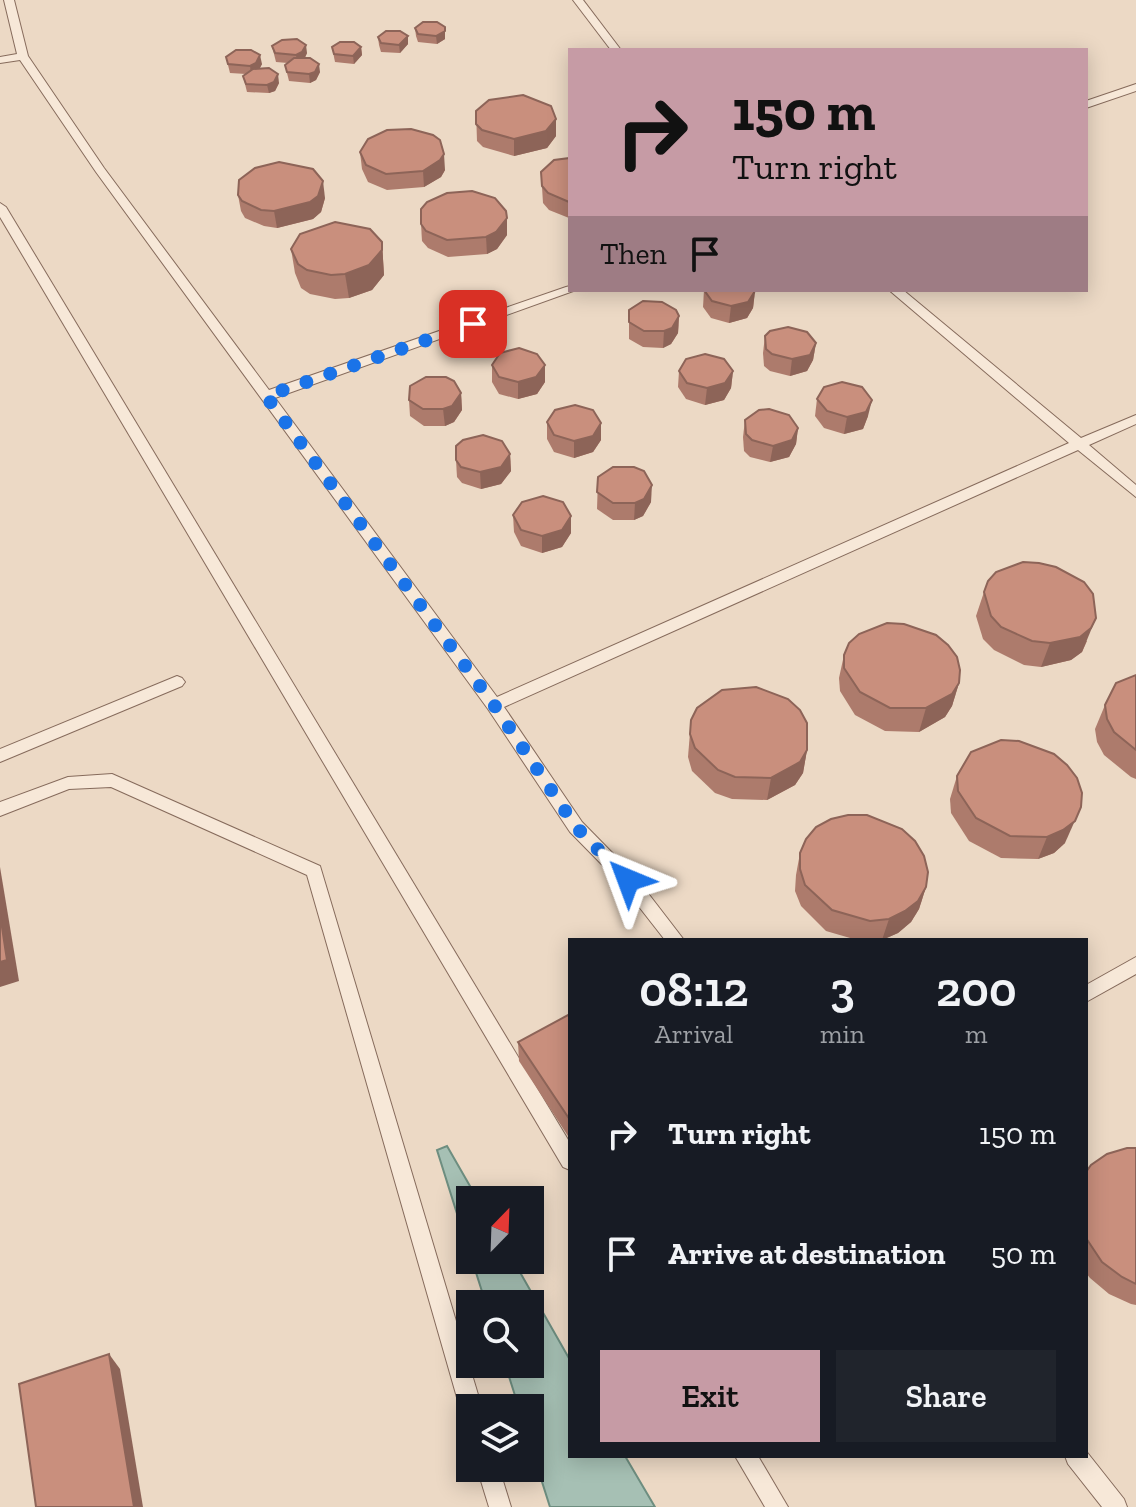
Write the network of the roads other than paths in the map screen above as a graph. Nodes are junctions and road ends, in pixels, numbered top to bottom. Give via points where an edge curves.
1 (9, 0) edge
2 (578, 0) edge
3 (614, 48) edge
4 (23, 56) junction
5 (0, 60) edge
6 (1136, 87) edge
7 (1088, 104) edge
8 (0, 207) edge
9 (568, 291) edge
10 (897, 292) edge
11 (266, 396) junction
12 (1136, 419) edge
13 (1080, 444) junction
14 (1136, 492) edge
15 (177, 682) dead end
16 (494, 705) junction
17 (0, 756) edge
18 (0, 809) edge
19 (673, 938) edge
20 (1136, 965) edge
21 (1088, 993) edge
22 (568, 1158) edge
23 (467, 1394) edge
24 (747, 1458) edge
25 (1078, 1458) edge
26 (492, 1482) edge
27 (500, 1507) edge
28 (777, 1507) edge
29 (1116, 1507) edge

1 - 4 lane
2 - 3 lane
4 - 5 lane
4 - 11 lane
6 - 7 lane
8 - 22 lane
9 - 11 lane
10 - 13 lane
11 - 16 lane
12 - 13 lane
13 - 14 lane
13 - 16 lane
15 - 17 lane
16 - 19 lane via 576,827 628,880
18 - 23 lane via 68,783 112,780 314,871
20 - 21 lane
24 - 28 lane
25 - 29 lane
26 - 27 lane

